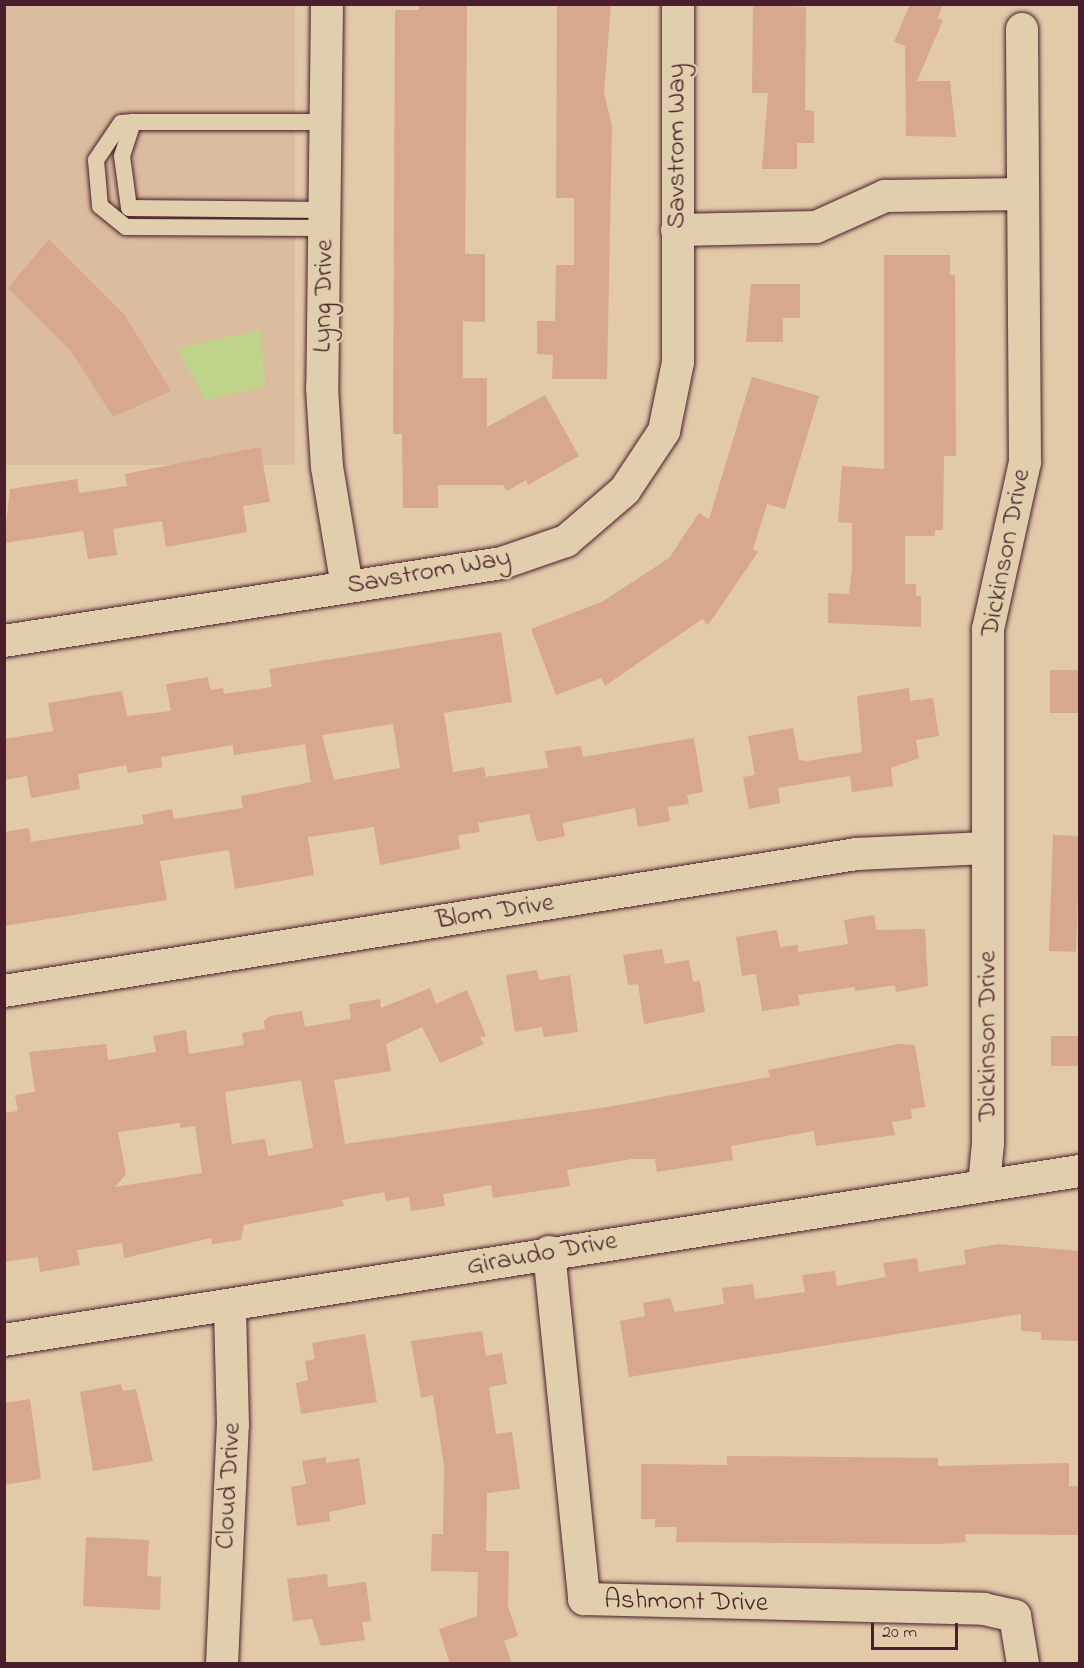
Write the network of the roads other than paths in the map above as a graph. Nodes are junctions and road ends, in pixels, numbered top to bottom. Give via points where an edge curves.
1 (327, 4) edge
2 (678, 4) edge
3 (1022, 30) dead end
4 (134, 122) junction
5 (326, 122) junction
6 (1023, 194) junction
7 (325, 219) junction
8 (677, 230) junction
9 (347, 586) junction
10 (4, 641) edge
11 (987, 849) junction
12 (4, 991) edge
13 (1080, 1171) edge
14 (984, 1184) junction
15 (549, 1252) junction
16 (230, 1308) junction
17 (4, 1340) edge
18 (222, 1664) edge
19 (1023, 1664) edge

1 - 5 street, Lyng Drive
2 - 8 street, Savstrom Way
3 - 6 street, Dickinson Drive
4 - 5 lane
4 - 7 lane via 122,156 129,208
4 - 7 lane via 121,123 96,160 100,206 126,227
5 - 7 street, Lyng Drive
6 - 8 street via 885,196 816,227
6 - 11 street, Dickinson Drive via 1025,462 988,629
7 - 9 street, Lyng Drive via 326,456
8 - 9 street, Savstrom Way via 678,362 664,431 625,490 566,541 502,563
9 - 10 street, Savstrom Way
11 - 12 street, Blom Drive via 856,854
11 - 14 street, Dickinson Drive via 988,1143
13 - 14 street, Giraudo Drive
14 - 15 street, Giraudo Drive
15 - 16 street, Giraudo Drive
15 - 19 street, Ashmont Drive via 584,1599 984,1609 1015,1616
16 - 17 street, Giraudo Drive
16 - 18 street, Cloud Drive via 233,1425

